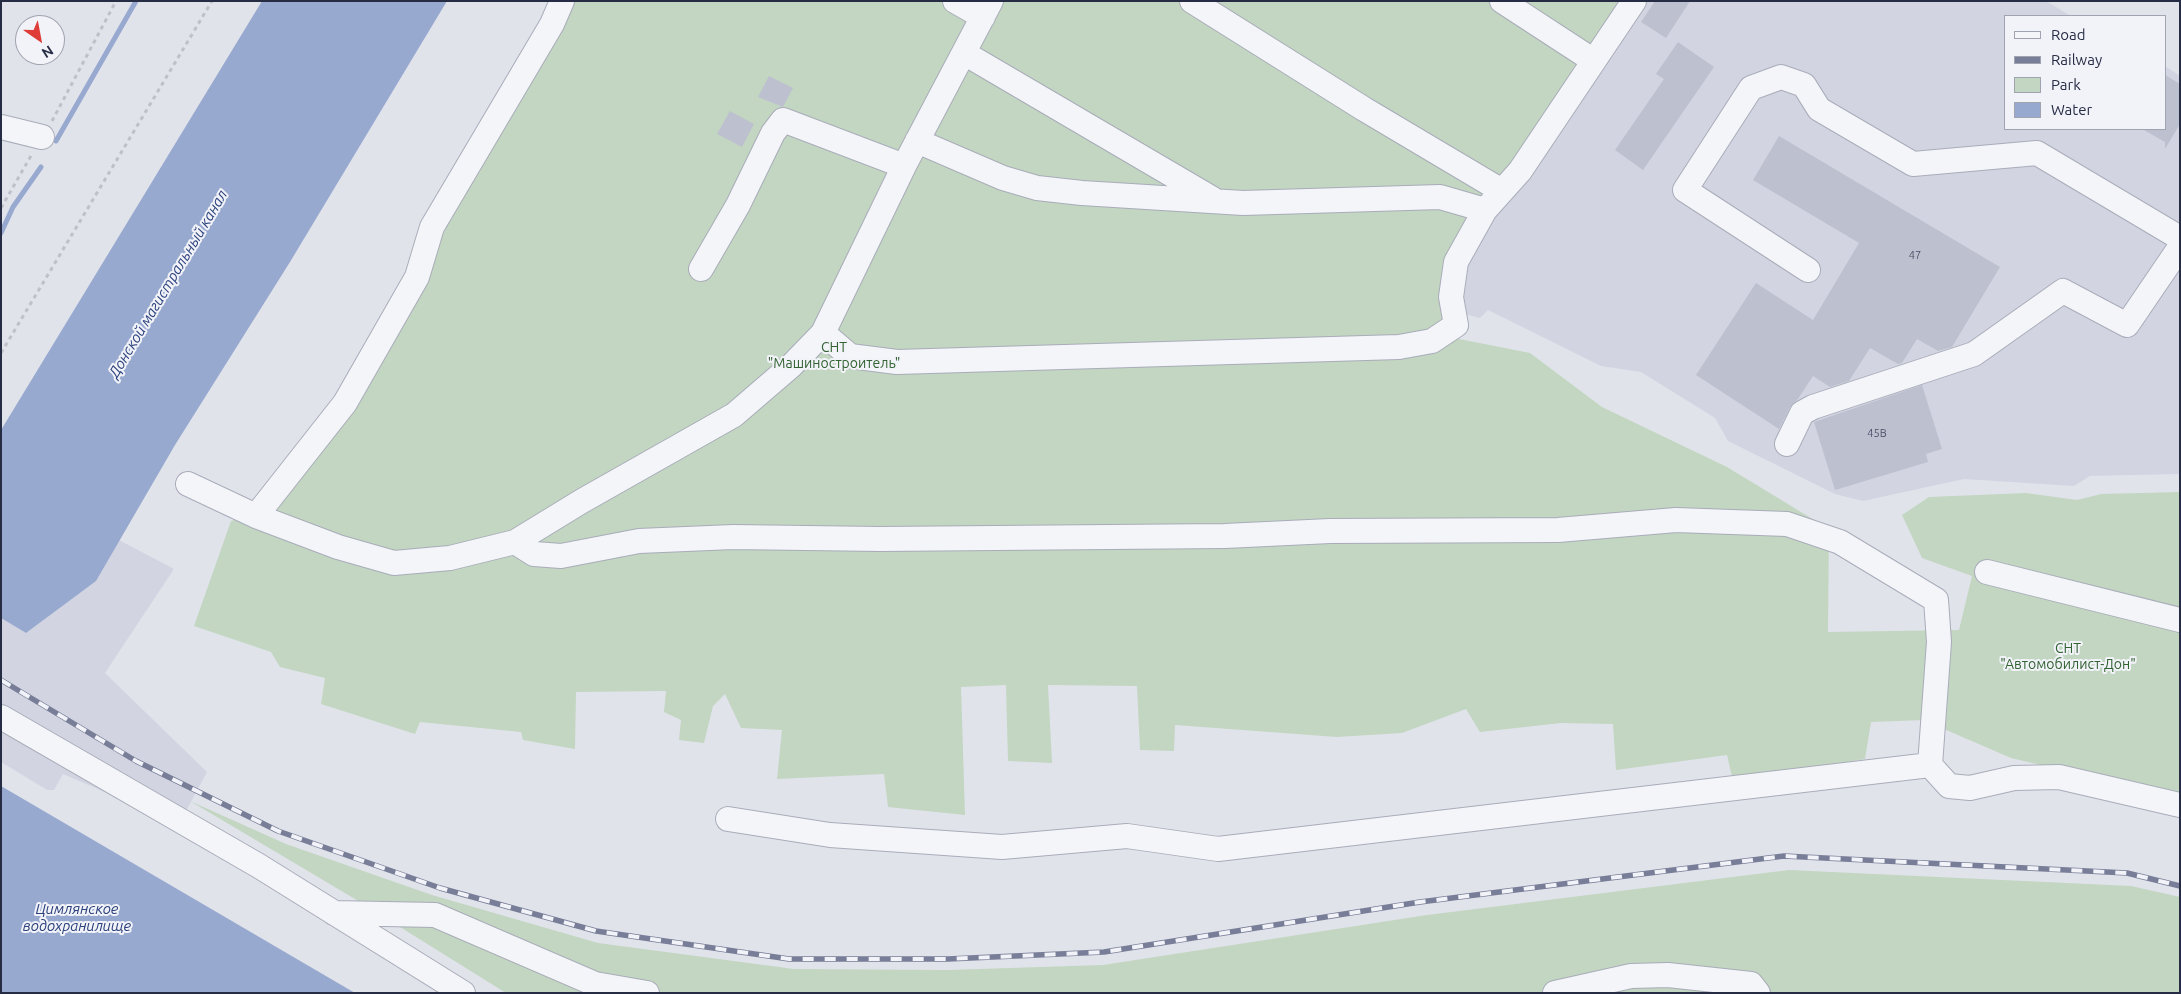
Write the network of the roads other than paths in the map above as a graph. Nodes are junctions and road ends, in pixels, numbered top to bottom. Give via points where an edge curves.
1 (562, 1) edge
2 (955, 1) edge
3 (1192, 1) edge
4 (1502, 1) edge
5 (1634, 1) edge
6 (987, 9) edge
7 (964, 53) junction
8 (1594, 60) junction
9 (1, 127) edge
10 (42, 137) road end
11 (917, 141) junction
12 (904, 166) junction
13 (1502, 191) junction
14 (1217, 201) junction
15 (1485, 210) junction
16 (2180, 238) edge
17 (2180, 247) edge
18 (701, 268) dead end
19 (1808, 270) dead end
20 (822, 333) junction
21 (1787, 444) dead end
22 (188, 484) dead end
23 (256, 516) junction
24 (515, 542) junction
25 (1987, 572) dead end
26 (2180, 620) edge
27 (1, 717) edge
28 (1930, 765) junction
29 (2180, 805) edge
30 (728, 819) dead end
31 (334, 913) junction
32 (463, 993) edge
33 (647, 993) edge
34 (1555, 993) edge
35 (1758, 993) edge

1 - 23 lane via 552,24 432,228 417,277 345,403
2 - 6 lane
3 - 13 lane
4 - 8 lane
5 - 8 lane
6 - 7 lane
7 - 11 lane
7 - 14 lane
8 - 13 lane via 1520,171
9 - 10 lane
11 - 12 lane
11 - 14 lane via 1003,178 1037,188
12 - 18 lane via 783,120
12 - 20 lane
13 - 15 lane
14 - 15 lane via 1440,197
15 - 20 lane via 1456,262 1451,297 1456,325 1432,341 1399,347 897,362 850,356
16 - 19 lane via 2037,153 1913,164 1819,109 1804,85 1781,77 1751,88 1685,190
17 - 21 lane via 2127,325 2063,291 1974,354 1802,413
20 - 24 lane via 792,366 734,415
22 - 23 lane
23 - 24 lane via 338,547 394,563 450,558
24 - 28 lane via 534,554 561,556 639,541 733,537 890,539 1558,530 1676,520 1787,524 1840,542 1936,600 1939,642
25 - 26 lane
27 - 31 lane
28 - 29 lane via 1949,786 1970,788 2014,778 2059,777
28 - 30 lane via 1218,849 1126,836 1002,847 830,834
31 - 32 lane
31 - 33 lane via 435,915 595,984
34 - 35 lane via 1631,976 1668,975 1751,984

